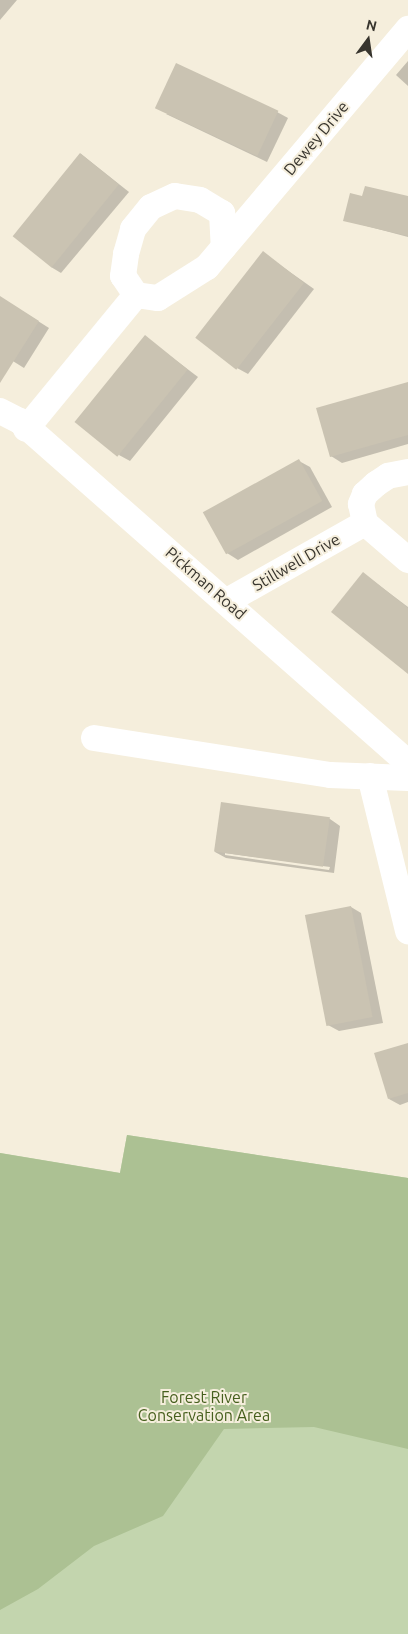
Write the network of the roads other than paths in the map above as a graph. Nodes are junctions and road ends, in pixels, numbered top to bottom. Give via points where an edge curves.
1 (408, 29) edge
2 (224, 246) junction
3 (136, 295) junction
4 (0, 411) edge
5 (26, 429) junction
6 (408, 472) edge
7 (365, 523) junction
8 (408, 560) edge
9 (228, 602) junction
10 (94, 738) dead end
11 (408, 763) edge
12 (370, 776) junction
13 (408, 778) edge
14 (408, 922) edge

1 - 2 street, Dewey Drive
2 - 3 street, Dewey Drive via 207,267 180,286 158,298
2 - 3 street via 222,213 200,200 175,196 151,207 133,228 126,254 123,276
3 - 5 street
4 - 5 street, Pickman Road via 20,421
5 - 9 street, Pickman Road
6 - 7 street via 388,476 365,494 361,504
7 - 8 street
7 - 9 street, Stillwell Drive
9 - 11 street, Pickman Road
10 - 12 street via 330,775
12 - 13 street
12 - 14 street

